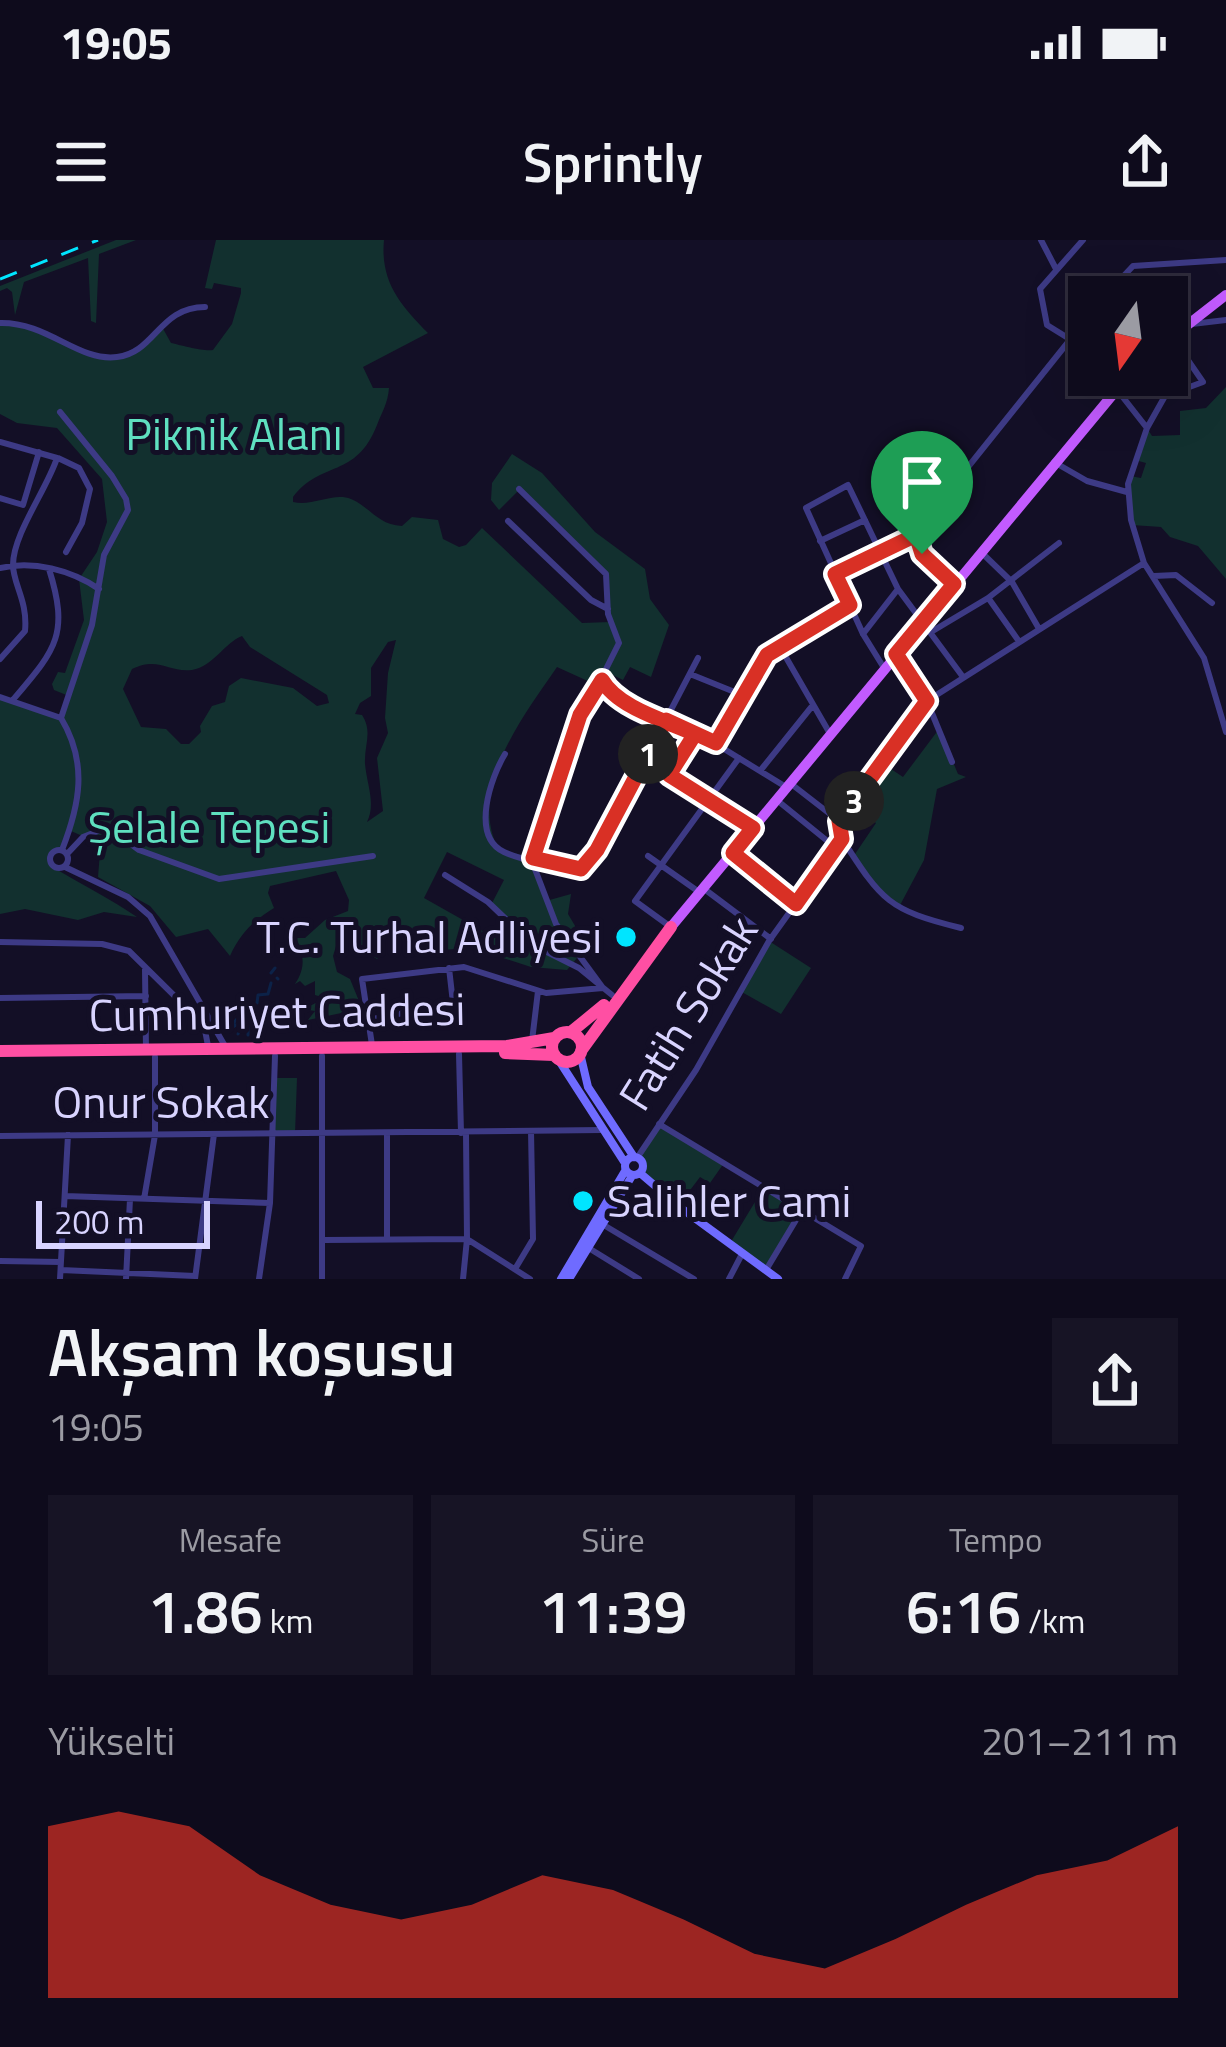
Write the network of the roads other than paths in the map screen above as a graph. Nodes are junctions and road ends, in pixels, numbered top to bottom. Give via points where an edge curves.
1 (1041, 240) edge
2 (1083, 240) edge
3 (1226, 260) edge
4 (1056, 269) junction
5 (1124, 276) edge
6 (1226, 295) edge
7 (205, 307) dead end
8 (1226, 320) edge
9 (0, 323) edge
10 (1188, 324) joint
11 (1068, 338) edge
12 (1068, 342) edge
13 (1188, 363) edge
14 (1188, 388) edge
15 (1109, 396) edge
16 (1122, 396) edge
17 (1165, 396) edge
18 (60, 412) dead end
19 (1148, 428) junction
20 (0, 442) edge
21 (39, 452) junction
22 (57, 458) junction
23 (878, 462) dead end
24 (1054, 462) junction
25 (519, 489) dead end
26 (1127, 492) junction
27 (0, 498) edge
28 (27, 507) junction
29 (865, 520) junction
30 (508, 521) dead end
31 (916, 535) junction
32 (820, 541) junction
33 (1059, 543) dead end
34 (66, 552) dead end
35 (980, 552) junction
36 (881, 554) junction
37 (1144, 562) junction
38 (13, 565) junction
39 (0, 568) edge
40 (49, 569) junction
41 (835, 574) junction
42 (1153, 576) junction
43 (1012, 582) junction
44 (954, 584) junction
45 (99, 589) junction
46 (898, 589) junction
47 (988, 598) junction
48 (1212, 603) dead end
49 (850, 605) junction
50 (608, 609) junction
51 (927, 627) junction
52 (1038, 627) junction
53 (863, 634) junction
54 (1018, 640) junction
55 (780, 647) junction
56 (896, 654) junction
57 (698, 658) dead end
58 (0, 659) edge
59 (884, 668) junction
60 (690, 674) junction
61 (963, 677) junction
62 (602, 680) junction
63 (743, 696) junction
64 (0, 697) edge
65 (12, 701) junction
66 (927, 701) junction
67 (813, 705) junction
68 (61, 718) junction
69 (666, 720) junction
70 (1226, 732) edge
71 (695, 734) junction
72 (830, 734) junction
73 (716, 743) junction
74 (505, 754) dead end
75 (739, 758) junction
76 (645, 760) junction
77 (952, 762) dead end
78 (760, 771) junction
79 (669, 775) junction
80 (788, 785) junction
81 (707, 799) junction
82 (776, 799) junction
83 (839, 821) junction
84 (753, 828) junction
85 (842, 839) junction
86 (836, 848) junction
87 (65, 852) junction
88 (733, 853) junction
89 (373, 856) dead end
90 (648, 856) dead end
91 (533, 858) junction
92 (662, 866) junction
93 (65, 867) junction
94 (446, 875) dead end
95 (701, 890) junction
96 (796, 904) junction
97 (671, 927) junction
98 (962, 928) dead end
99 (771, 939) junction
100 (0, 942) edge
101 (145, 965) junction
102 (449, 968) junction
103 (538, 991) junction
104 (608, 991) junction
105 (146, 997) junction
106 (0, 998) edge
107 (453, 1003) junction
108 (455, 1017) dead end
109 (368, 1020) junction
110 (571, 1032) junction
111 (212, 1033) junction
112 (554, 1038) junction
113 (532, 1043) junction
114 (373, 1048) junction
115 (581, 1052) junction
116 (207, 1053) junction
117 (227, 1053) junction
118 (151, 1054) junction
119 (460, 1054) junction
120 (0, 1055) edge
121 (322, 1055) junction
122 (275, 1056) junction
123 (556, 1057) junction
124 (658, 1124) junction
125 (604, 1130) junction
126 (531, 1131) junction
127 (387, 1133) junction
128 (463, 1133) junction
129 (214, 1134) junction
130 (272, 1134) junction
131 (322, 1134) junction
132 (68, 1135) junction
133 (155, 1135) junction
134 (0, 1136) edge
135 (632, 1166) junction
136 (65, 1196) junction
137 (130, 1198) junction
138 (144, 1199) junction
139 (205, 1201) junction
140 (270, 1203) junction
141 (802, 1210) junction
142 (602, 1224) junction
143 (467, 1239) junction
144 (322, 1240) junction
145 (387, 1240) junction
146 (587, 1247) junction
147 (742, 1254) junction
148 (0, 1261) edge
149 (514, 1269) junction
150 (61, 1270) edge
151 (766, 1270) junction
152 (126, 1276) edge
153 (195, 1277) edge
154 (260, 1279) edge
155 (322, 1279) edge
156 (463, 1279) edge
157 (530, 1279) edge
158 (565, 1279) edge
159 (639, 1279) edge
160 (694, 1279) edge
161 (729, 1279) edge
162 (778, 1279) edge
163 (845, 1279) edge

1 - 4 street
2 - 4 street
3 - 5 street via 1133,266
4 - 11 street via 1040,289 1046,321
6 - 10 main road
7 - 9 street via 171,316 135,352 116,358 33,326
8 - 10 street
12 - 31 street
13 - 14 street via 1203,382
15 - 24 main road
16 - 19 street
17 - 19 street
18 - 45 street via 128,505 104,555
19 - 26 street
20 - 21 street
21 - 22 street
21 - 28 street
22 - 28 street via 48,485
22 - 34 street via 79,468 90,489
23 - 31 street
24 - 26 street
24 - 35 main road
25 - 50 street via 604,570
26 - 37 street
27 - 28 street
28 - 38 street
29 - 32 street
29 - 32 street via 848,485 806,508
29 - 36 street
30 - 50 street
31 - 36 street
31 - 44 street via 922,554
32 - 41 street
33 - 43 street
35 - 43 street
35 - 44 main road
36 - 41 street
36 - 46 street
37 - 42 street
37 - 52 street
38 - 39 street
38 - 40 street
38 - 58 street via 25,631
40 - 45 street
40 - 65 street via 61,611 57,642
41 - 49 street
42 - 48 street via 1176,575
42 - 70 street via 1199,647
43 - 47 street
43 - 52 street
44 - 51 main road
45 - 68 street
46 - 51 street
46 - 53 street
47 - 51 street
47 - 54 street
49 - 53 street
49 - 55 street
50 - 62 street via 619,644
51 - 56 main road
51 - 61 street
52 - 54 street
53 - 59 street
54 - 61 street
55 - 63 street
55 - 67 street
56 - 59 main road
56 - 66 street
57 - 60 street
59 - 72 main road
60 - 63 street
60 - 69 street
61 - 66 street
62 - 69 street
62 - 91 street via 580,715
63 - 73 street
64 - 65 street
65 - 68 street
66 - 77 street
66 - 83 street
67 - 72 street
67 - 78 street
68 - 87 street via 80,784
69 - 71 street
69 - 76 street
71 - 73 street
71 - 79 street
72 - 80 main road
73 - 75 street
74 - 91 street via 487,826 499,849
75 - 78 street
75 - 81 street
76 - 79 street
76 - 91 street via 581,869
78 - 80 street
79 - 81 street
80 - 82 main road
80 - 83 street
81 - 84 street
81 - 92 street
82 - 84 main road
82 - 86 street
83 - 85 street
84 - 88 main road
85 - 86 street, Fatih Sokak
85 - 98 street via 890,904
86 - 96 street, Fatih Sokak
87 - 89 street via 108,827 132,847 219,879
87 - 93 street
87 - 93 street via 54,851 50,860
88 - 95 main road
88 - 96 street
90 - 92 street
91 - 104 street via 556,924
92 - 95 street
92 - 97 street via 635,901
93 - 111 street via 151,916
94 - 104 street via 533,945
95 - 97 main road
95 - 99 street
96 - 99 street, Fatih Sokak
97 - 104 highway, Cumhuriyet Caddesi
97 - 115 highway
99 - 124 street, Fatih Sokak
100 - 101 street via 112,945
101 - 105 street
101 - 111 street
102 - 103 street
102 - 107 street
102 - 109 street via 362,979
103 - 104 street
103 - 113 street
104 - 110 highway, Cumhuriyet Caddesi
105 - 106 street
105 - 118 street
107 - 108 street
107 - 109 street
109 - 114 street
110 - 112 highway, Cumhuriyet Caddesi
110 - 115 highway
111 - 116 street
111 - 117 street
112 - 113 highway, Cumhuriyet Caddesi
112 - 123 highway
113 - 114 highway, Cumhuriyet Caddesi
114 - 117 highway, Cumhuriyet Caddesi
115 - 123 highway, Cumhuriyet Caddesi via 570,1061
115 - 135 street via 588,1087
116 - 117 highway, Cumhuriyet Caddesi
116 - 118 highway, Cumhuriyet Caddesi
117 - 122 highway, Cumhuriyet Caddesi
118 - 120 highway, Cumhuriyet Caddesi
118 - 133 street
119 - 121 highway, Cumhuriyet Caddesi
119 - 123 highway, Cumhuriyet Caddesi
119 - 128 street
121 - 122 highway, Cumhuriyet Caddesi
121 - 131 street
122 - 130 street
123 - 125 street
124 - 135 street, Fatih Sokak
124 - 141 street
125 - 126 street, Onur Sokak
125 - 135 street
126 - 128 street, Onur Sokak
126 - 149 street via 533,1239
127 - 128 street, Onur Sokak
127 - 131 street, Onur Sokak
127 - 145 street
128 - 143 street
129 - 130 street, Onur Sokak
129 - 133 street, Onur Sokak
129 - 139 street
130 - 131 street, Onur Sokak
130 - 140 street
131 - 144 street
132 - 133 street, Onur Sokak
132 - 134 street, Onur Sokak
132 - 136 street
133 - 138 street
135 - 142 street
135 - 147 street
135 - 158 street
136 - 137 street
136 - 150 street
137 - 138 street
137 - 152 street
138 - 139 street
139 - 140 street
139 - 153 street
140 - 154 street
141 - 151 street
141 - 163 street via 861,1246
142 - 146 street
142 - 160 street
143 - 145 street
143 - 149 street
143 - 156 street
144 - 145 street
144 - 155 street
146 - 158 street
146 - 159 street
147 - 151 street
147 - 161 street
148 - 150 street
149 - 157 street
150 - 152 street
151 - 162 street
152 - 153 street

